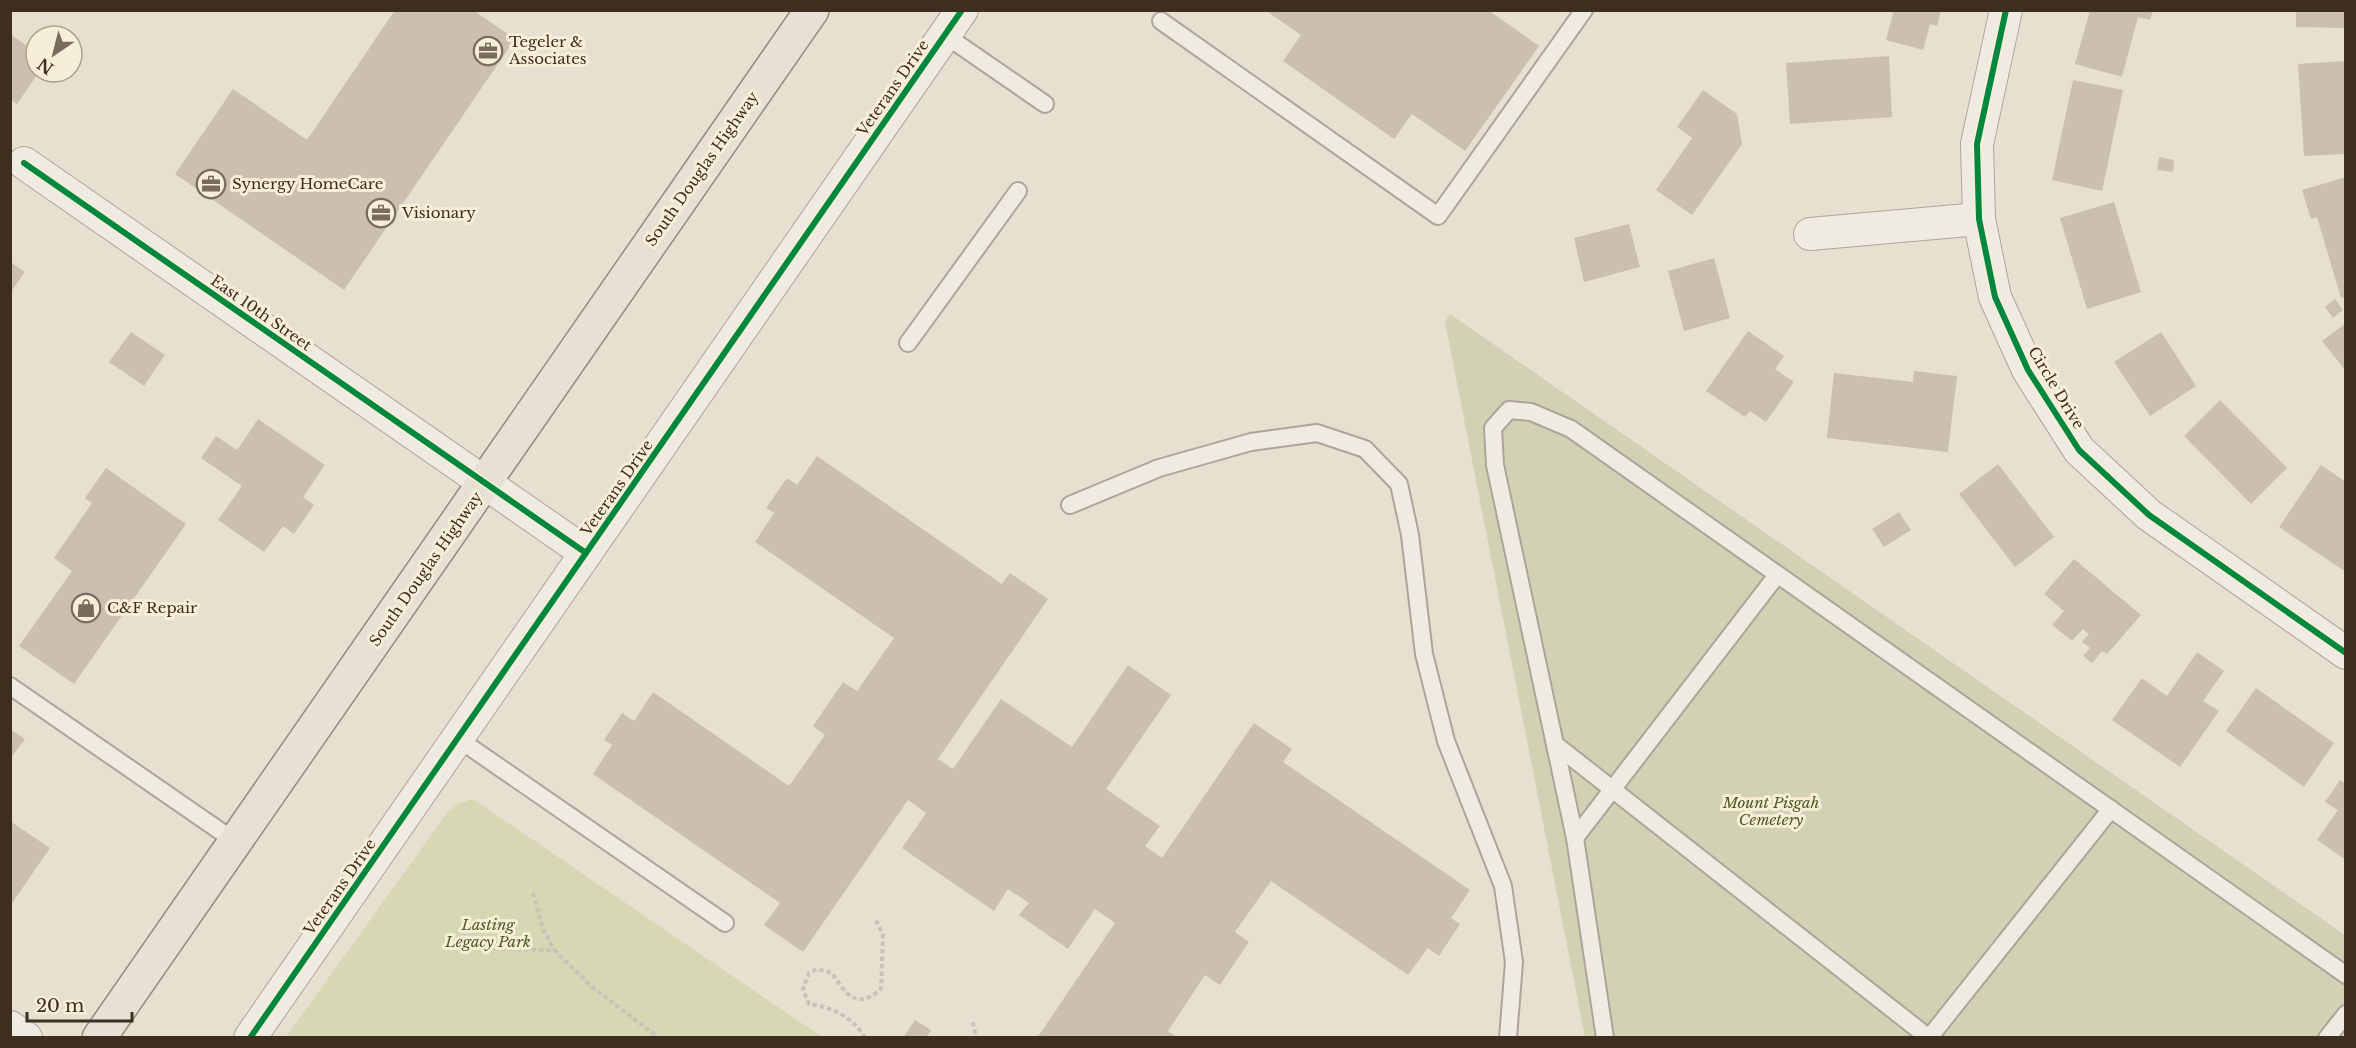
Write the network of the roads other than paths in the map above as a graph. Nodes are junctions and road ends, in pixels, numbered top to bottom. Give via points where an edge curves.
1 (812, 10) edge
2 (1584, 10) edge
3 (2006, 10) edge
4 (1161, 21) dead end
5 (953, 22) edge
6 (1045, 104) dead end
7 (24, 162) dead end
8 (1018, 190) dead end
9 (1979, 219) junction
10 (1810, 234) dead end
11 (908, 343) dead end
12 (485, 483) junction
13 (1070, 505) dead end
14 (586, 553) junction
15 (1777, 575) junction
16 (2346, 653) edge
17 (10, 686) edge
18 (458, 738) junction
19 (1556, 745) junction
20 (1612, 789) junction
21 (2111, 809) junction
22 (1575, 838) junction
23 (236, 842) junction
24 (725, 923) dead end
25 (2346, 975) edge
26 (2346, 1014) edge
27 (10, 1027) edge
28 (26, 1038) edge
29 (99, 1038) edge
30 (250, 1038) edge
31 (1508, 1038) edge
32 (1605, 1038) edge
33 (2327, 1038) edge

1 - 12 main road, South Douglas Highway
2 - 4 lane via 1438,216
3 - 9 street, Circle Drive via 1977,144
5 - 6 lane
5 - 14 street, Veterans Drive
7 - 12 street, East 10th Street
8 - 11 lane
9 - 10 street
9 - 16 street, Circle Drive via 1995,297 2028,370 2079,450 2149,515
12 - 14 street, East 10th Street
12 - 23 main road, South Douglas Highway
13 - 31 lane via 1159,468 1251,442 1317,433 1365,449 1399,484 1410,536 1424,654 1446,741 1503,886 1514,962
14 - 18 street, Veterans Drive
15 - 19 lane via 1571,429 1531,411 1509,410 1493,428 1496,465
15 - 20 lane
15 - 21 lane
17 - 23 lane
18 - 24 lane
18 - 30 street, Veterans Drive
19 - 20 lane
19 - 22 lane
20 - 21 lane via 1929,1038
20 - 22 lane
21 - 25 lane
22 - 32 lane
23 - 29 main road, South Douglas Highway
26 - 33 lane
27 - 28 street

